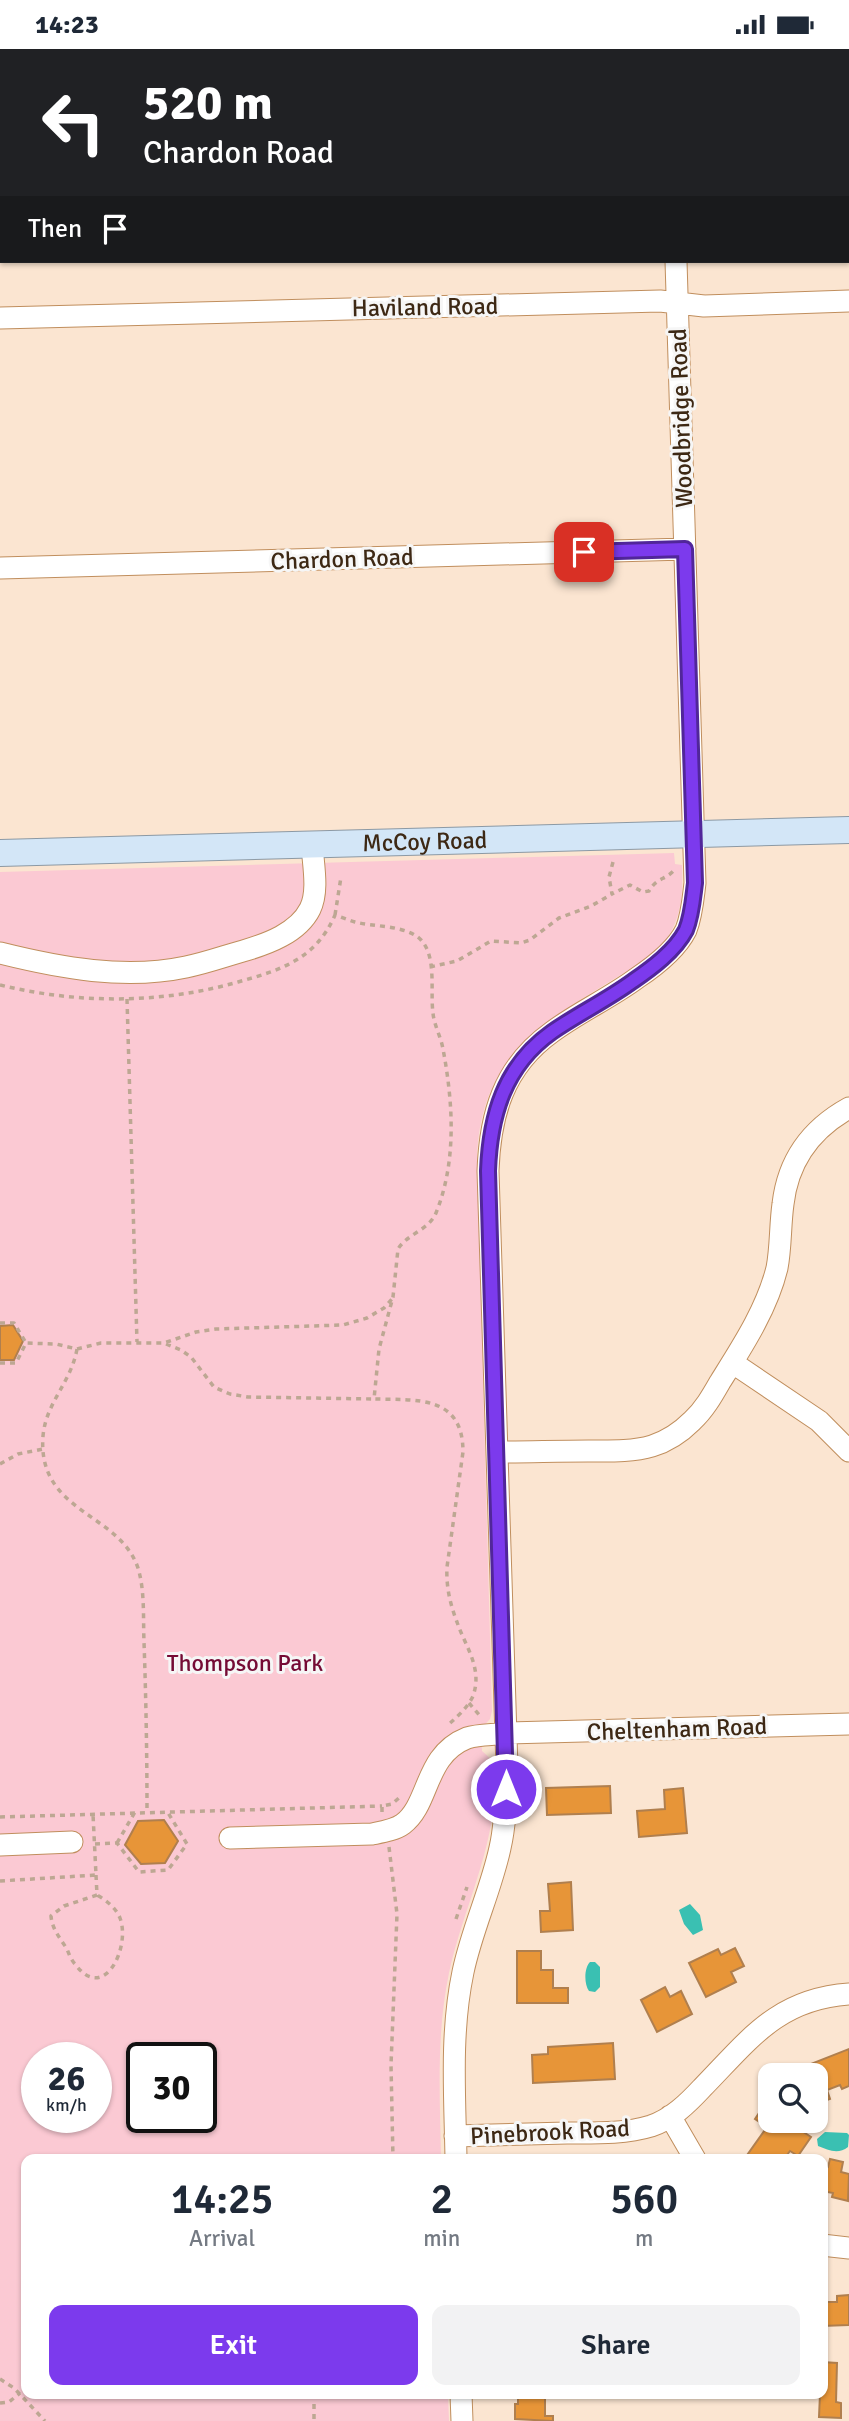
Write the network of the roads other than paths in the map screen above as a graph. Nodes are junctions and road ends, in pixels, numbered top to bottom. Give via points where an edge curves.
1 (676, 263) edge
2 (849, 301) edge
3 (677, 303) junction
4 (0, 318) edge
5 (685, 549) junction
6 (0, 568) edge
7 (849, 830) edge
8 (693, 834) junction
9 (312, 845) junction
10 (0, 853) edge
11 (0, 953) edge
12 (849, 1108) edge
13 (733, 1363) junction
14 (849, 1451) edge
15 (498, 1452) junction
16 (849, 1724) edge
17 (506, 1733) junction
18 (230, 1838) dead end
19 (72, 1842) dead end
20 (0, 1845) edge
21 (849, 1994) edge
22 (670, 2116) junction
23 (455, 2136) junction
24 (456, 2154) edge
25 (692, 2154) edge
26 (828, 2246) edge
27 (849, 2248) edge
28 (461, 2399) edge
29 (462, 2421) edge

1 - 3 street, Woodbridge Road
2 - 3 street, Haviland Road
3 - 4 street, Haviland Road
3 - 5 street, Woodbridge Road
5 - 6 street, Chardon Road
5 - 8 street, Woodbridge Road
7 - 8 main road, McCoy Road
8 - 9 main road, McCoy Road
8 - 15 street, Woodbridge Road via 692,911 677,943 654,967 529,1052 497,1106 489,1136 488,1171
9 - 10 main road, McCoy Road
9 - 11 street via 310,909 292,929 265,945 184,967 139,972 85,969
12 - 13 street via 829,1119 800,1151 789,1176 777,1266 767,1299
13 - 14 street via 819,1421
13 - 15 street via 694,1420 673,1437 649,1447
15 - 17 street, Woodbridge Road
16 - 17 street, Cheltenham Road
17 - 18 street, Cheltenham Road via 467,1738 455,1746 432,1770 415,1811 402,1825 386,1832
17 - 23 street, Woodbridge Road via 500,1847 472,1932 456,2016
19 - 20 street
21 - 22 street, Pinebrook Road via 823,1996 785,2011 758,2030
22 - 23 street, Pinebrook Road via 617,2132
22 - 25 street
23 - 24 street, Woodbridge Road
26 - 27 street
28 - 29 street

